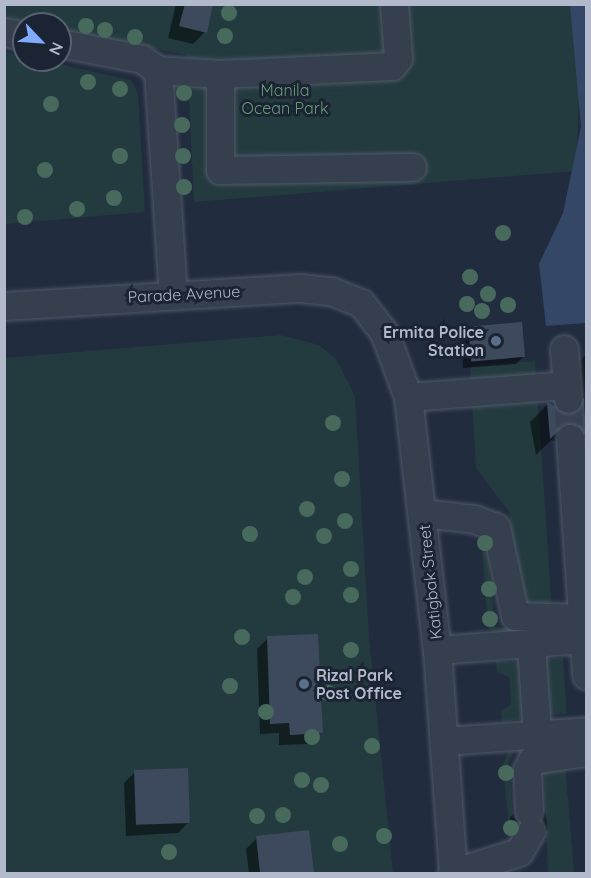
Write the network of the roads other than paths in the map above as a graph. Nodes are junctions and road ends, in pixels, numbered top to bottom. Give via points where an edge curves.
1 (394, 4) edge
2 (72, 45) edge
3 (158, 70) junction
4 (220, 74) junction
5 (412, 167) dead end
6 (173, 294) junction
7 (361, 303) joint
8 (4, 306) edge
9 (564, 349) dead end
10 (408, 396) junction
11 (570, 438) tunnel mouth
12 (423, 513) junction
13 (583, 628) junction
14 (531, 645) junction
15 (437, 650) junction
16 (586, 675) edge
17 (586, 731) edge
18 (537, 734) junction
19 (444, 741) junction
20 (586, 752) edge
21 (452, 873) edge

1 - 4 street via 398,58 392,66
2 - 3 street via 142,59
3 - 4 street
3 - 6 street
4 - 5 street via 222,171
6 - 7 street, Parade Avenue via 300,288 331,291
6 - 8 street, Parade Avenue
7 - 10 street, Katigbak Street via 384,332
9 - 10 street via 567,392
10 - 12 street, Katigbak Street
11 - 13 street
12 - 13 street via 474,519 496,527 515,616
12 - 15 street, Katigbak Street
13 - 14 street
13 - 16 street
14 - 15 street
14 - 18 street
15 - 19 street, Katigbak Street
17 - 18 street
18 - 19 street
19 - 21 street, Katigbak Street
20 - 21 street via 531,760 527,770 530,821 519,852

